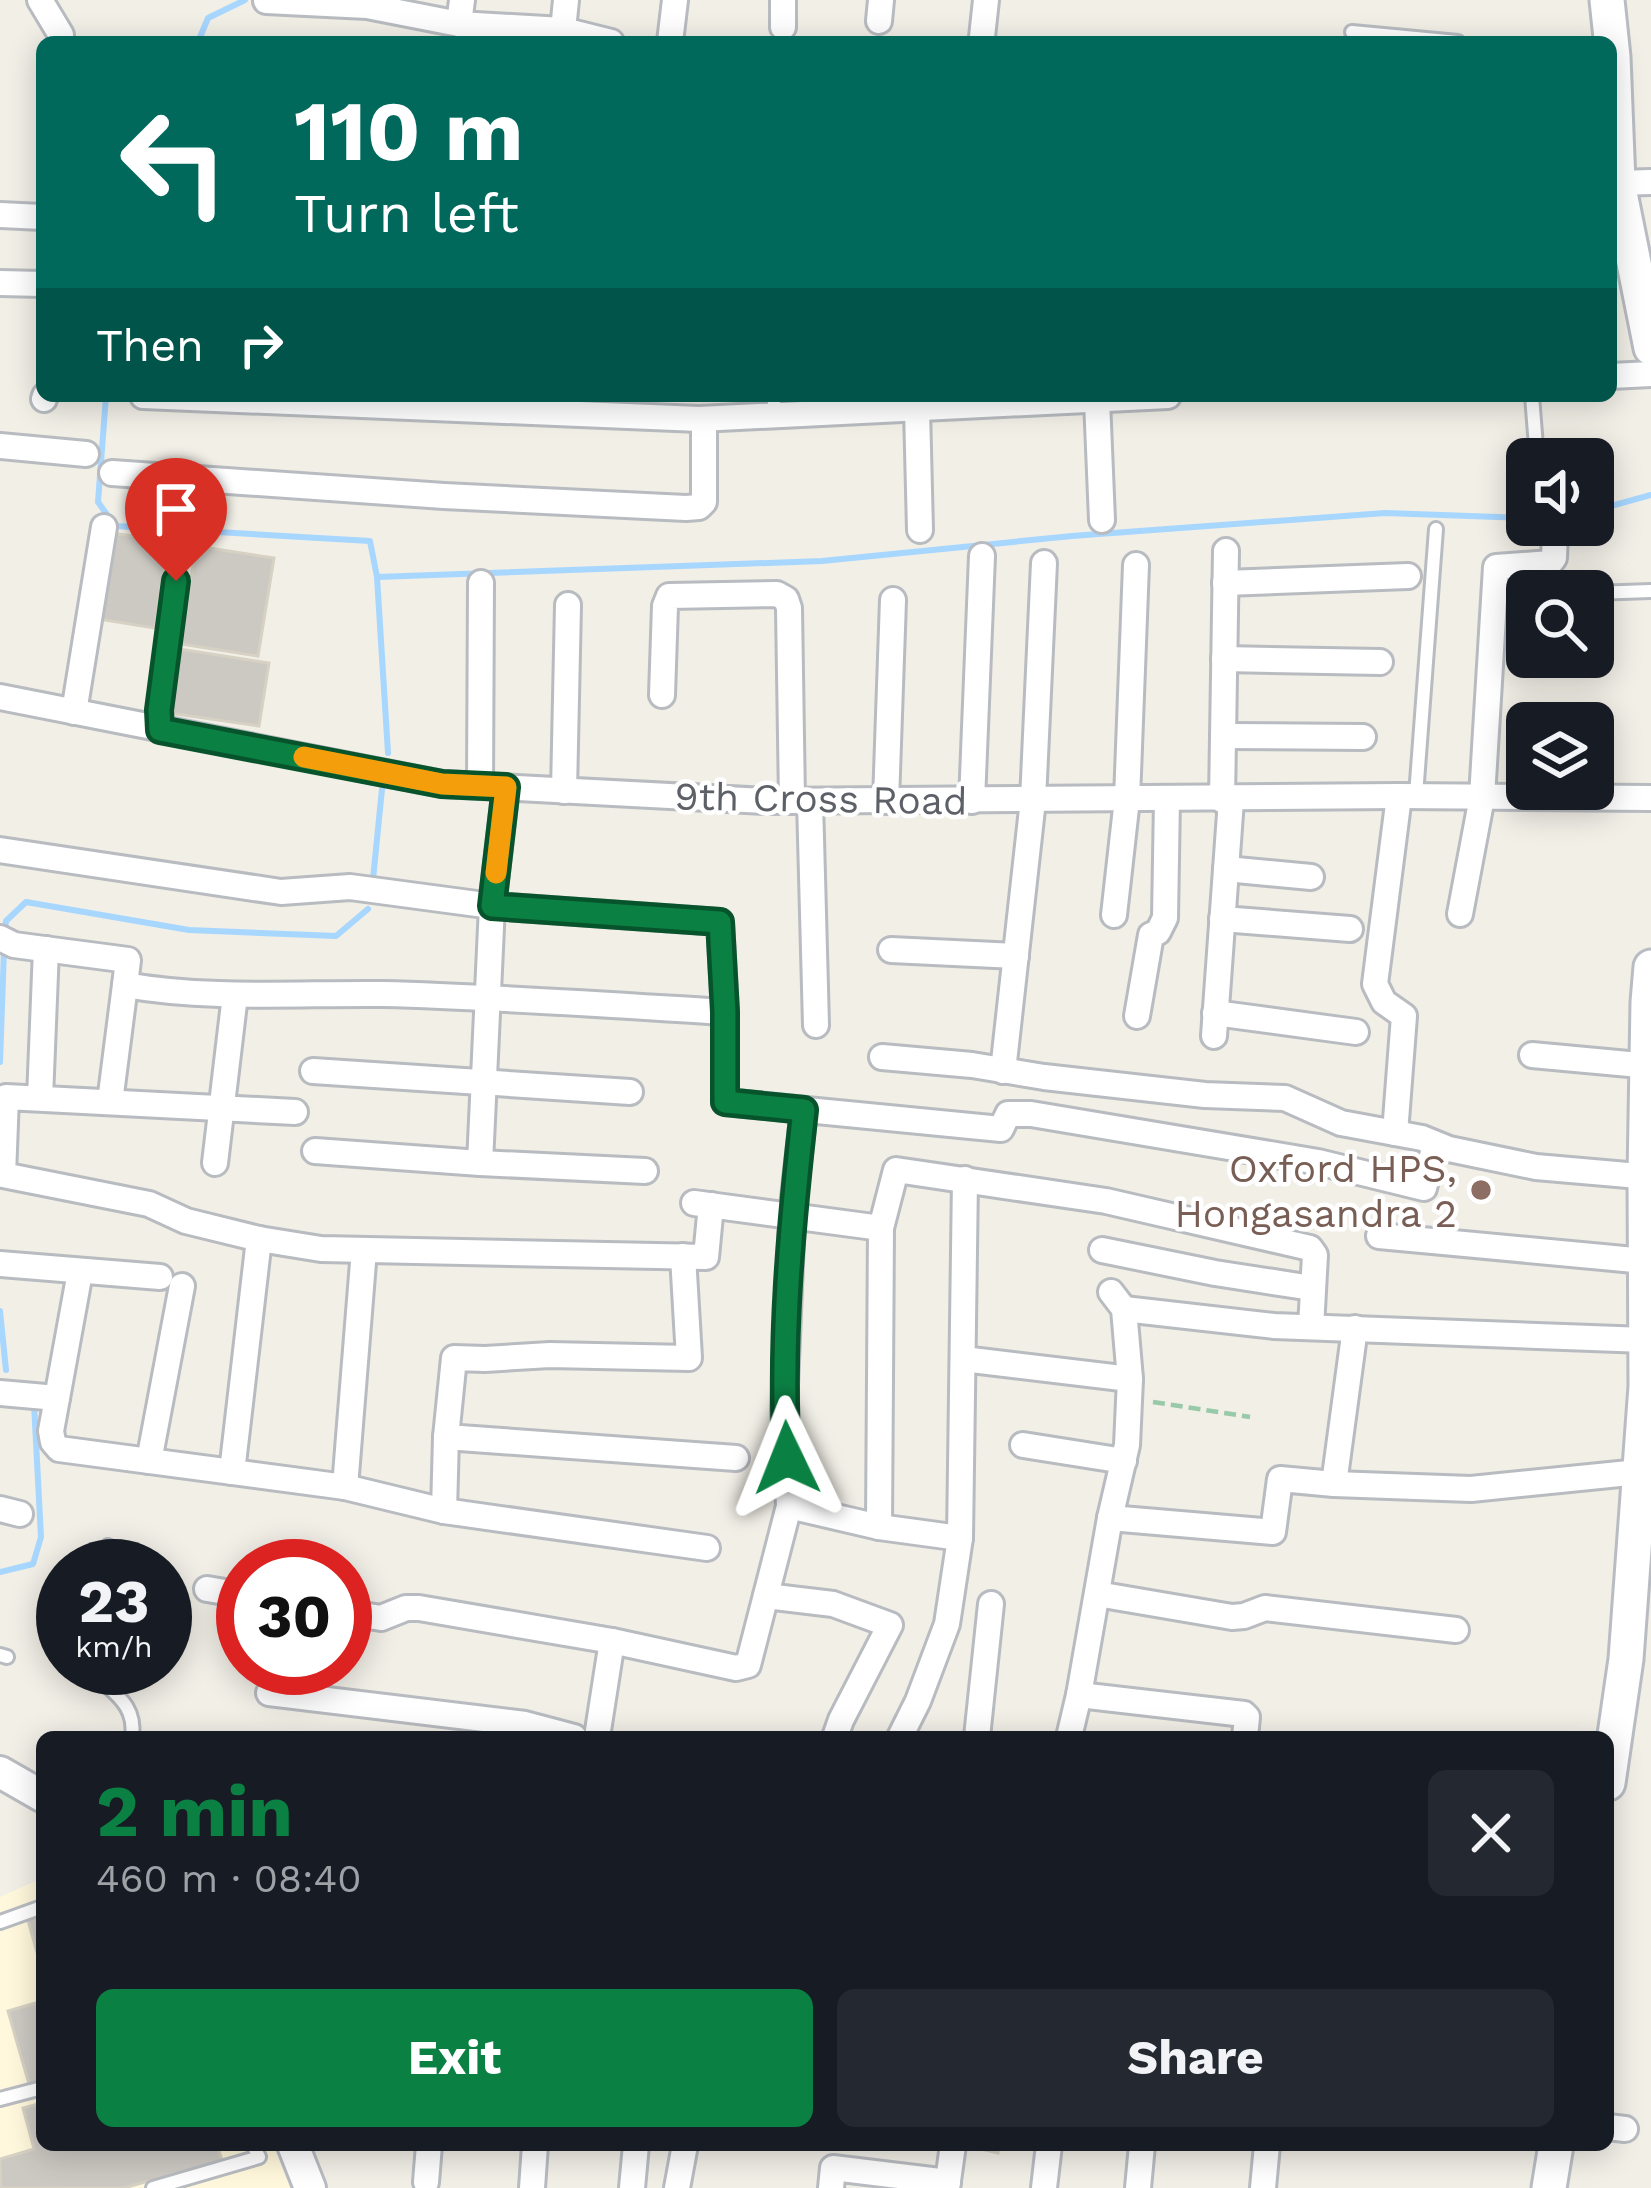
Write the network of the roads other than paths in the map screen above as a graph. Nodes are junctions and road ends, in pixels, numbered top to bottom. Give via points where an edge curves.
1 (40, 0) edge
2 (566, 0) edge
3 (675, 0) edge
4 (783, 0) edge
5 (986, 0) edge
6 (1607, 0) edge
7 (266, 2) edge
8 (368, 3) edge
9 (461, 12) edge
10 (783, 28) dead end
11 (563, 30) junction
12 (1352, 32) dead end
13 (61, 36) edge
14 (587, 36) edge
15 (671, 36) edge
16 (982, 36) edge
17 (1394, 36) edge
18 (1610, 36) edge
19 (1617, 105) edge
20 (1624, 173) edge
21 (0, 215) edge
22 (36, 217) edge
23 (1621, 251) edge
24 (0, 283) edge
25 (36, 284) edge
26 (1651, 348) edge
27 (1651, 374) edge
28 (1617, 376) edge
29 (437, 402) edge
30 (1056, 402) edge
31 (1096, 402) edge
32 (1532, 402) edge
33 (635, 406) edge
34 (774, 406) edge
35 (917, 409) junction
36 (704, 418) junction
37 (1535, 438) edge
38 (0, 446) edge
39 (86, 454) dead end
40 (112, 473) dead end
41 (1102, 520) dead end
42 (104, 527) dead end
43 (1436, 529) dead end
44 (920, 530) dead end
45 (182, 538) dead end
46 (1554, 546) edge
47 (1226, 551) dead end
48 (982, 556) dead end
49 (1044, 562) dead end
50 (1136, 565) dead end
51 (1408, 576) dead end
52 (481, 583) dead end
53 (1225, 583) junction
54 (1651, 591) edge
55 (1614, 592) edge
56 (893, 600) dead end
57 (568, 605) dead end
58 (1224, 659) junction
59 (1380, 662) dead end
60 (662, 695) dead end
61 (0, 698) edge
62 (74, 712) junction
63 (160, 730) junction
64 (1223, 736) junction
65 (1363, 736) dead end
66 (480, 786) junction
67 (506, 787) junction
68 (564, 791) junction
69 (1407, 796) junction
70 (1482, 797) junction
71 (1651, 798) edge
72 (1126, 799) junction
73 (1166, 799) junction
74 (1034, 800) junction
75 (1227, 800) junction
76 (801, 801) junction
77 (886, 801) junction
78 (972, 801) junction
79 (0, 850) edge
80 (1226, 869) junction
81 (1311, 877) dead end
82 (492, 906) junction
83 (1460, 914) dead end
84 (1114, 915) dead end
85 (1222, 919) junction
86 (1349, 929) dead end
87 (0, 938) edge
88 (46, 949) junction
89 (891, 950) dead end
90 (1016, 956) junction
91 (1651, 967) edge
92 (125, 985) junction
93 (235, 995) junction
94 (487, 998) junction
95 (725, 1012) junction
96 (1137, 1016) dead end
97 (816, 1025) dead end
98 (1356, 1032) dead end
99 (1532, 1055) dead end
100 (882, 1057) dead end
101 (1649, 1066) edge
102 (313, 1071) dead end
103 (1003, 1071) junction
104 (485, 1083) junction
105 (630, 1092) dead end
106 (40, 1098) junction
107 (110, 1102) junction
108 (221, 1108) junction
109 (804, 1110) junction
110 (295, 1112) dead end
111 (1395, 1133) junction
112 (1435, 1144) junction
113 (315, 1151) dead end
114 (215, 1163) dead end
115 (480, 1163) junction
116 (645, 1171) dead end
117 (1648, 1177) edge
118 (965, 1179) junction
119 (792, 1215) junction
120 (881, 1228) junction
121 (1379, 1236) dead end
122 (259, 1239) junction
123 (1647, 1247) edge
124 (364, 1250) junction
125 (1102, 1250) dead end
126 (683, 1256) junction
127 (0, 1264) edge
128 (80, 1272) junction
129 (1312, 1288) junction
130 (1311, 1328) junction
131 (1355, 1328) junction
132 (1646, 1340) junction
133 (963, 1359) junction
134 (1130, 1388) junction
135 (0, 1393) edge
136 (57, 1398) junction
137 (446, 1437) junction
138 (1023, 1445) dead end
139 (736, 1458) dead end
140 (149, 1461) junction
141 (1124, 1461) junction
142 (232, 1472) junction
143 (1640, 1472) junction
144 (1334, 1484) junction
145 (345, 1486) junction
146 (789, 1506) junction
147 (444, 1511) junction
148 (1110, 1518) junction
149 (1644, 1520) edge
150 (879, 1527) junction
151 (960, 1538) junction
152 (707, 1548) dead end
153 (207, 1589) dead end
154 (216, 1590) edge
155 (1096, 1594) junction
156 (766, 1596) junction
157 (992, 1604) dead end
158 (372, 1616) edge
159 (1456, 1630) dead end
160 (611, 1641) junction
161 (119, 1695) edge
162 (286, 1695) edge
163 (1079, 1695) junction
164 (1207, 1709) junction
165 (133, 1731) edge
166 (551, 1731) edge
167 (598, 1731) edge
168 (837, 1731) edge
169 (903, 1731) edge
170 (978, 1731) edge
171 (1070, 1731) edge
172 (1203, 1731) edge
173 (1246, 1731) edge
174 (1614, 1740) edge
175 (0, 1772) edge
176 (36, 1793) edge
177 (36, 1908) edge
178 (0, 1922) edge
179 (36, 2090) edge
180 (0, 2099) edge
181 (256, 2151) edge
182 (295, 2151) edge
183 (429, 2151) edge
184 (535, 2151) edge
185 (635, 2151) edge
186 (685, 2151) edge
187 (952, 2151) edge
188 (1048, 2151) edge
189 (1141, 2151) edge
190 (1268, 2151) edge
191 (1555, 2151) edge
192 (426, 2182) dead end
193 (948, 2185) edge
194 (682, 2187) edge
195 (1272, 2187) edge
196 (153, 2188) edge
197 (310, 2188) edge
198 (532, 2188) edge
199 (632, 2188) edge
200 (831, 2188) edge
201 (1044, 2188) edge
202 (1138, 2188) edge
203 (1549, 2188) edge

1 - 13 street
2 - 11 street
3 - 15 street
4 - 10 street
5 - 16 street
6 - 18 main road
7 - 8 street
8 - 9 street
9 - 11 street
11 - 14 street
12 - 17 lane
19 - 20 main road
20 - 23 main road
21 - 22 street
23 - 26 main road
24 - 25 street
27 - 28 street
29 - 33 street
30 - 35 street
31 - 41 street
32 - 37 lane
33 - 36 street
34 - 35 street
34 - 36 street
35 - 44 street
36 - 40 street via 699,507
38 - 39 street
42 - 62 street
43 - 69 lane
45 - 63 lane
46 - 70 street via 1550,562 1496,567
47 - 53 street
48 - 78 street
49 - 74 street
50 - 72 street
51 - 53 street
52 - 66 street
53 - 58 street
54 - 55 lane
56 - 77 street
57 - 68 street
58 - 59 street
58 - 64 street
60 - 76 street via 669,596 786,599
61 - 62 street, 9th Cross Road
62 - 63 street, 9th Cross Road
63 - 66 street, 9th Cross Road
64 - 65 street
64 - 75 street
66 - 67 street, 9th Cross Road
67 - 68 street, 9th Cross Road
67 - 82 street
68 - 76 street, 9th Cross Road
69 - 70 street, 9th Cross Road
69 - 75 street, 9th Cross Road
69 - 111 street via 1375,984 1405,1016
70 - 71 street, 9th Cross Road
70 - 83 street
72 - 73 street, 9th Cross Road
72 - 74 street, 9th Cross Road
72 - 84 street
73 - 75 street, 9th Cross Road
73 - 96 street via 1166,918 1151,935
74 - 78 street, 9th Cross Road
74 - 90 street
75 - 80 street
76 - 77 street, 9th Cross Road
76 - 97 street
77 - 78 street, 9th Cross Road
79 - 82 street via 281,892 350,887
80 - 81 street
80 - 85 street
82 - 94 street
82 - 95 street via 720,922
85 - 86 street
85 - 98 street via 1215,1024
87 - 88 street
88 - 92 street via 128,960
88 - 106 street
89 - 90 street
90 - 103 street
91 - 101 main road
92 - 93 street
92 - 107 street
93 - 94 street
93 - 108 street
94 - 95 street
94 - 104 street
95 - 109 street via 725,1102
99 - 101 street
100 - 103 street
101 - 117 main road
102 - 104 street
103 - 111 street via 1285,1098 1340,1124
104 - 105 street
104 - 115 street
106 - 107 street
106 - 122 street via 6,1097 3,1175 149,1204
107 - 108 street
108 - 110 street
108 - 114 street
109 - 112 street via 1001,1129 1008,1114 1031,1114 1424,1188
109 - 119 street
111 - 112 street
112 - 117 street via 1536,1167
113 - 115 street
115 - 116 street
117 - 123 main road
118 - 120 street via 896,1170
118 - 129 street via 1299,1244 1315,1255
118 - 133 street
119 - 120 street
119 - 126 street via 703,1204 706,1257
119 - 146 street
120 - 150 street
121 - 123 street
122 - 124 street
122 - 142 street
123 - 132 main road
124 - 126 street
124 - 145 street
125 - 129 street
126 - 137 street via 688,1358 454,1358
127 - 128 street
128 - 136 street
128 - 140 street via 171,1282
129 - 130 street
130 - 131 street
130 - 134 street via 1206,1320 1117,1301
131 - 132 street
131 - 144 street
132 - 143 main road
133 - 134 street
133 - 151 street
134 - 141 street
135 - 136 street
136 - 140 street via 51,1431 59,1449
137 - 139 street
137 - 147 street
138 - 141 street
140 - 142 street
141 - 148 street
142 - 145 street
143 - 144 street via 1471,1489
143 - 149 main road
144 - 148 street via 1280,1479 1273,1532
145 - 147 street
146 - 150 street
146 - 156 street
147 - 152 street
148 - 155 street
149 - 174 main road
150 - 151 street
151 - 169 street via 946,1624
153 - 154 street
155 - 159 street via 1232,1617 1265,1608
155 - 163 street
156 - 160 street via 743,1668
156 - 168 street via 833,1604 890,1625
157 - 170 street
158 - 160 street via 419,1608
160 - 167 street
161 - 165 lane
162 - 166 street
163 - 164 street
163 - 171 street
164 - 172 street
164 - 173 street via 1244,1714
175 - 176 street
177 - 178 lane
179 - 180 lane
181 - 196 lane via 259,2157
182 - 197 street
183 - 192 street
184 - 198 street
185 - 199 street
186 - 194 street
187 - 193 street
188 - 201 street
189 - 202 street
190 - 195 street
191 - 203 main road
193 - 200 street via 832,2168

